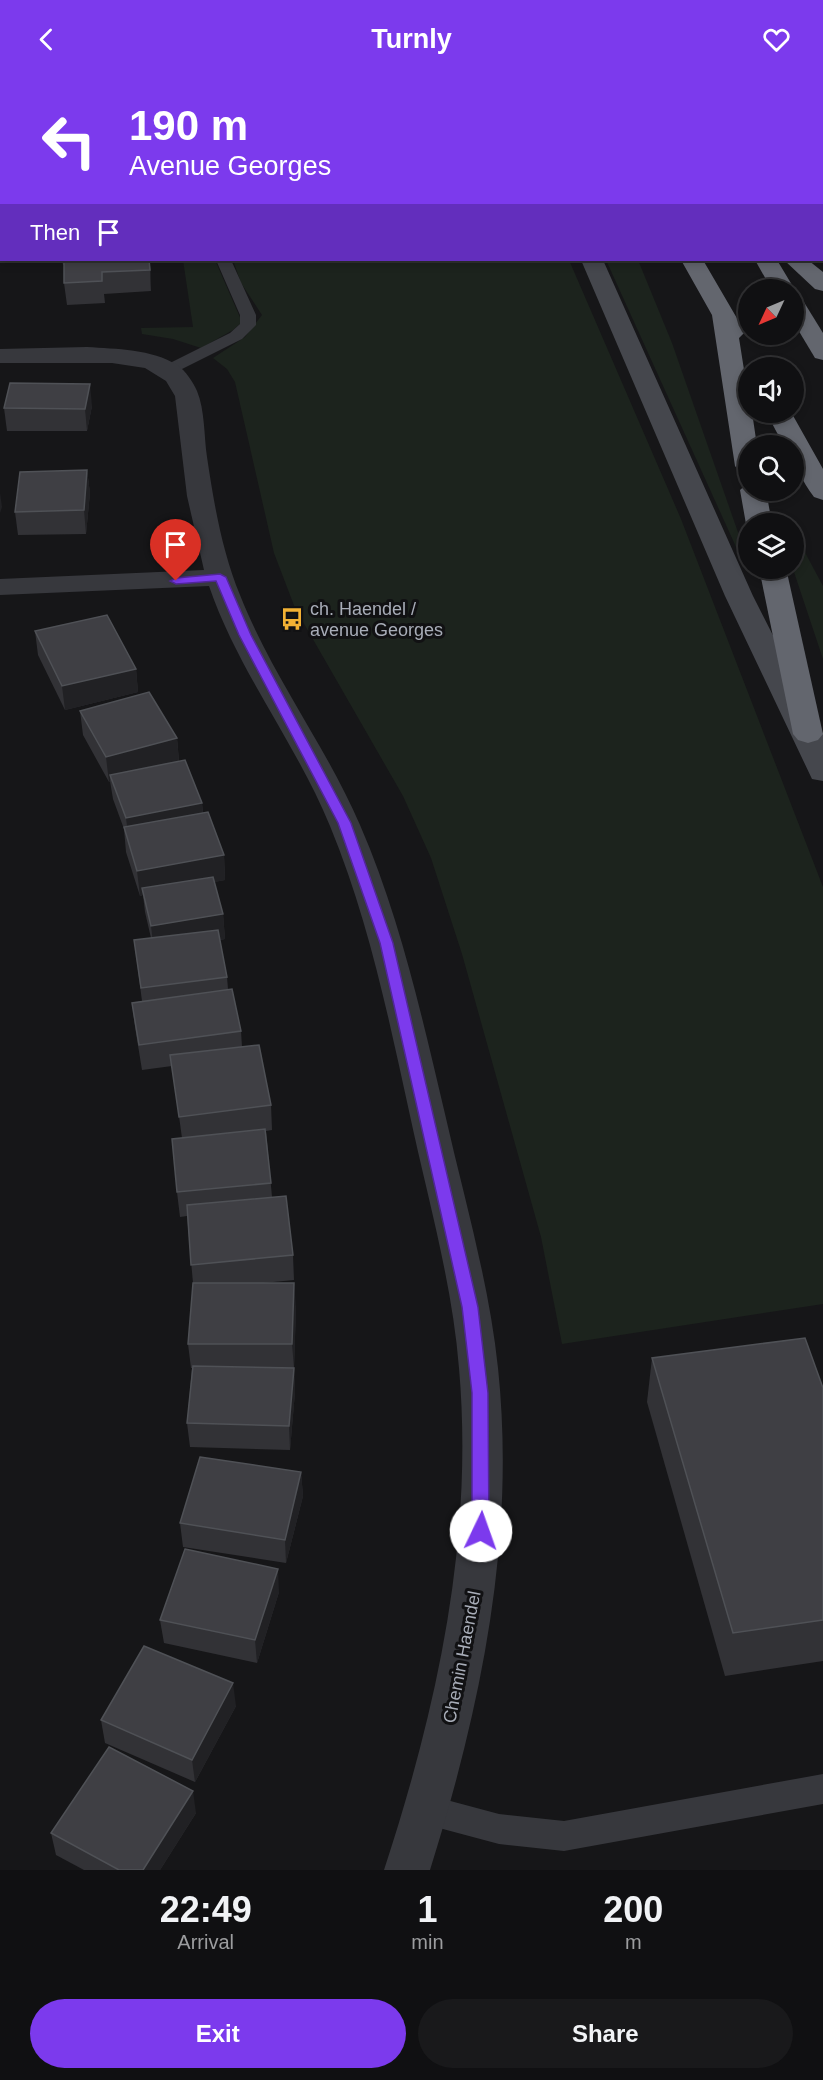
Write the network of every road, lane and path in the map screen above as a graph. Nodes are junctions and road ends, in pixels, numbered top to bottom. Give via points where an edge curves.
1 (223, 261) edge
2 (592, 261) edge
3 (693, 261) edge
4 (767, 261) edge
5 (796, 261) edge
6 (777, 279) edge
7 (823, 285) edge
8 (723, 314) junction
9 (804, 321) edge
10 (823, 353) edge
11 (0, 356) edge
12 (747, 357) edge
13 (168, 370) junction
14 (784, 423) edge
15 (743, 435) edge
16 (823, 492) edge
17 (220, 577) junction
18 (775, 579) edge
19 (0, 587) edge
20 (808, 734) junction
21 (823, 772) edge
22 (823, 1789) edge
23 (428, 1810) junction
24 (407, 1870) edge

1 - 13 lane via 248,315 248,325 236,336
2 - 20 street via 739,596
3 - 8 highway
4 - 6 highway
5 - 7 highway
8 - 12 highway
8 - 15 highway
9 - 10 highway
11 - 13 street via 116,357
13 - 17 street, Chemin Haendel via 187,396 197,479
14 - 16 highway
17 - 19 street
17 - 23 street, Chemin Haendel via 241,627 344,823 370,891 414,1057 470,1307 483,1440 476,1589
18 - 20 highway
20 - 21 street
22 - 23 lane via 564,1836 499,1829
23 - 24 street, Chemin Haendel

